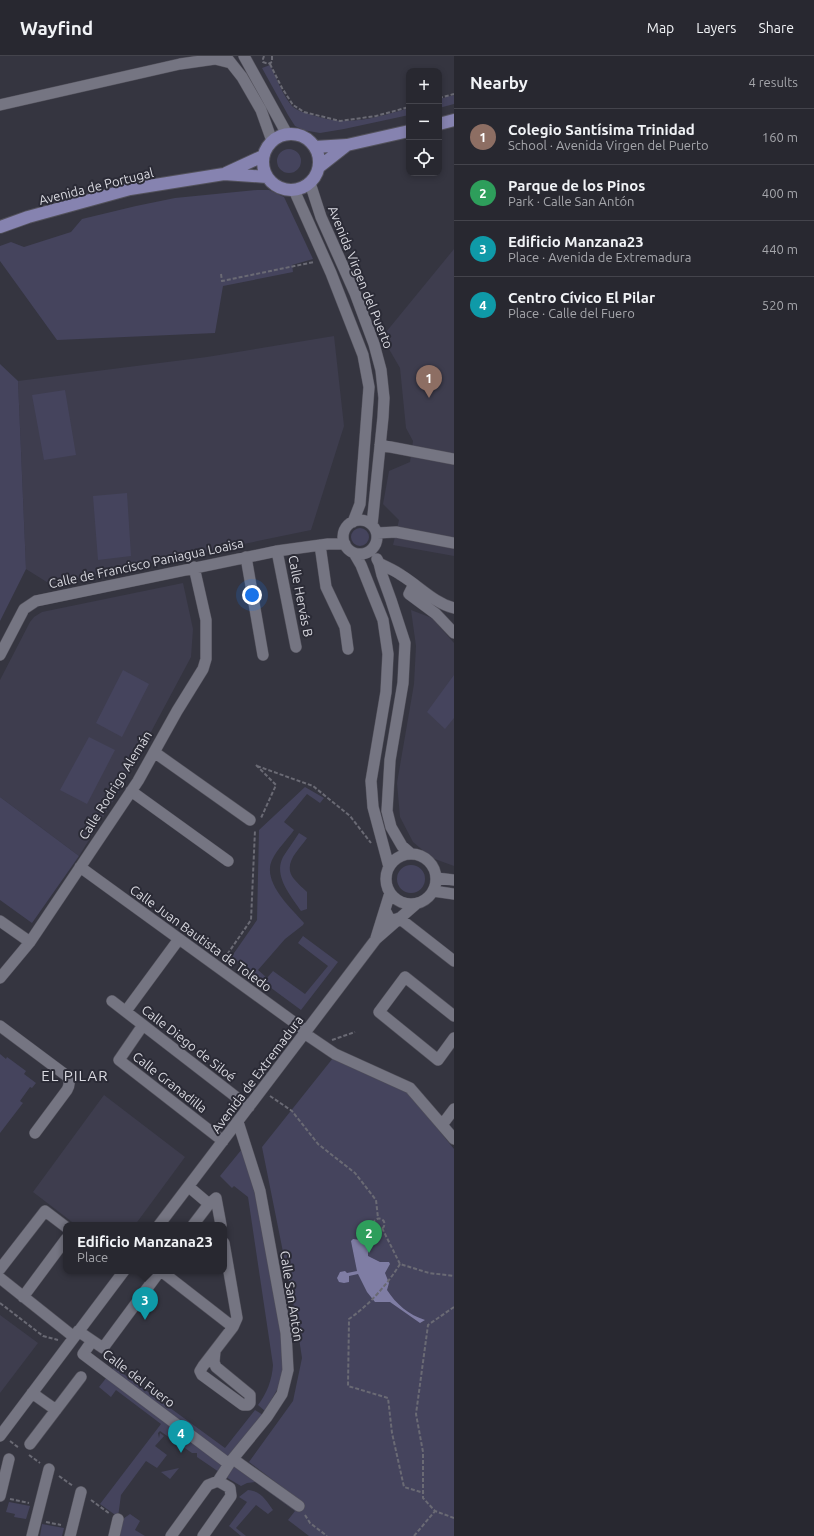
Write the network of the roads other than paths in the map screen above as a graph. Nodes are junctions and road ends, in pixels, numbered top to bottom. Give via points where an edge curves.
1 (195, 56) edge
2 (244, 56) edge
3 (228, 60) edge
4 (180, 64) junction
5 (0, 105) edge
6 (454, 120) edge
7 (442, 123) edge
8 (406, 132) edge
9 (287, 134) junction
10 (272, 141) junction
11 (347, 145) junction
12 (315, 147) junction
13 (263, 156) junction
14 (319, 168) junction
15 (224, 174) junction
16 (267, 177) junction
17 (310, 183) junction
18 (294, 190) junction
19 (0, 227) edge
20 (380, 446) junction
21 (454, 459) edge
22 (353, 522) junction
23 (374, 529) junction
24 (345, 538) junction
25 (454, 543) edge
26 (324, 545) junction
27 (277, 550) junction
28 (370, 551) junction
29 (354, 553) junction
30 (246, 557) junction
31 (379, 563) junction
32 (194, 567) junction
33 (414, 584) junction
34 (454, 608) edge
35 (454, 633) edge
36 (296, 647) dead end
37 (348, 649) dead end
38 (0, 655) edge
39 (263, 655) dead end
40 (154, 752) junction
41 (131, 791) junction
42 (250, 820) dead end
43 (410, 854) junction
44 (228, 861) dead end
45 (80, 867) junction
46 (389, 867) junction
47 (436, 878) junction
48 (454, 880) edge
49 (433, 891) junction
50 (390, 893) junction
51 (454, 894) edge
52 (416, 904) junction
53 (385, 910) junction
54 (399, 918) junction
55 (0, 921) edge
56 (179, 939) junction
57 (376, 939) junction
58 (30, 942) junction
59 (454, 961) edge
60 (0, 978) edge
61 (112, 1001) dead end
62 (126, 1011) junction
63 (454, 1016) edge
64 (144, 1025) junction
65 (0, 1026) edge
66 (305, 1032) junction
67 (454, 1038) edge
68 (249, 1106) junction
69 (454, 1108) edge
70 (238, 1122) junction
71 (442, 1125) junction
72 (35, 1133) dead end
73 (454, 1139) edge
74 (223, 1141) junction
75 (189, 1187) junction
76 (209, 1204) junction
77 (161, 1222) edge
78 (195, 1222) edge
79 (220, 1222) edge
80 (63, 1225) edge
81 (63, 1243) edge
82 (227, 1260) edge
83 (0, 1269) edge
84 (122, 1274) edge
85 (158, 1274) edge
86 (164, 1274) edge
87 (0, 1278) edge
88 (23, 1297) junction
89 (233, 1327) junction
90 (73, 1337) junction
91 (92, 1341) junction
92 (215, 1351) junction
93 (81, 1377) dead end
94 (32, 1393) junction
95 (56, 1410) junction
96 (0, 1436) edge
97 (30, 1444) dead end
98 (8, 1459) dead end
99 (231, 1461) junction
100 (49, 1469) dead end
101 (218, 1481) junction
102 (81, 1492) dead end
103 (4, 1497) edge
104 (299, 1506) road end
105 (118, 1519) dead end
106 (71, 1531) edge
107 (32, 1536) edge
108 (114, 1536) edge
109 (171, 1536) edge
110 (203, 1536) edge

1 - 4 street
2 - 9 street
3 - 4 street via 215,59
3 - 10 street via 242,77 261,110
4 - 5 street
6 - 7 main road
8 - 11 main road
9 - 10 main road
9 - 12 main road via 303,136
10 - 13 main road
11 - 12 main road
11 - 14 main road
12 - 14 main road
13 - 15 main road, Avenida de Portugal
13 - 16 main road
14 - 17 main road
15 - 16 main road, Avenida de Portugal
15 - 19 main road, Avenida de Portugal via 130,189
16 - 18 main road via 279,187
17 - 18 main road
17 - 20 street, Avenida Virgen del Puerto via 321,217 355,293 381,370 384,398
18 - 22 street, Avenida Virgen del Puerto via 363,355 369,387 360,504
20 - 21 street
20 - 23 street, Avenida Virgen del Puerto
22 - 23 street via 361,521
22 - 24 street via 346,528
23 - 25 street
23 - 28 street via 376,544
24 - 26 street, Calle de Francisco Paniagua Loaisa
24 - 29 street via 349,550
26 - 27 street, Calle de Francisco Paniagua Loaisa
26 - 37 street via 326,587 345,627
27 - 30 street, Calle de Francisco Paniagua Loaisa
27 - 36 street, Calle Hervás B
28 - 29 street
28 - 31 street
29 - 46 street via 383,620 388,654 386,692 371,782 372,808
30 - 32 street, Calle de Francisco Paniagua Loaisa
30 - 39 street
31 - 33 street
31 - 43 street via 404,643 403,682 390,760 387,811 391,827
32 - 38 street, Calle de Francisco Paniagua Loaisa via 36,601 24,610
32 - 40 street, Calle Rodrigo Alemán via 206,620 206,659 203,669
33 - 34 street
33 - 35 street via 409,594 436,614
40 - 41 street, Calle Rodrigo Alemán
40 - 42 street
41 - 44 street
41 - 45 street, Calle Rodrigo Alemán
43 - 46 street via 398,858
43 - 47 street via 418,854 428,860 435,870
45 - 56 street, Calle Juan Bautista de Toledo
45 - 58 street, Calle Rodrigo Alemán
46 - 50 street via 386,880
47 - 48 street
47 - 49 street
49 - 51 street
49 - 52 street via 429,897
50 - 52 street via 401,902
50 - 53 street
52 - 54 street
53 - 54 street via 389,918
53 - 57 street
54 - 57 street
54 - 59 street
55 - 58 street
56 - 62 street
56 - 66 street, Calle Juan Bautista de Toledo
57 - 66 street, Avenida de Extremadura
58 - 60 street, Calle Rodrigo Alemán
61 - 62 street, Calle Diego de Siloé
62 - 64 street, Calle Diego de Siloé
63 - 67 street via 405,976 379,1012 438,1060
64 - 68 street, Calle Diego de Siloé
64 - 74 street, Calle Granadilla via 119,1060
65 - 72 street via 69,1079 68,1090
66 - 68 street, Avenida de Extremadura
66 - 71 street, Calle Juan Bautista de Toledo via 335,1054 410,1088
68 - 70 street, Avenida de Extremadura
69 - 71 street
70 - 74 street, Avenida de Extremadura
70 - 99 street, Calle San Antón via 260,1191 286,1333 288,1370 282,1394
71 - 73 street, Calle Juan Bautista de Toledo
74 - 75 street, Avenida de Extremadura
75 - 76 street
75 - 77 street, Avenida de Extremadura
76 - 78 street
76 - 79 street via 216,1198
80 - 83 street via 45,1211
81 - 88 street
82 - 89 street via 237,1318
84 - 90 street
85 - 91 street via 103,1348
86 - 89 street
87 - 88 street
88 - 90 street
89 - 92 street
90 - 91 street
90 - 94 street
91 - 99 street, Calle del Fuero via 83,1354
92 - 92 street via 202,1366 202,1374 243,1405 248,1405 250,1395 216,1367
93 - 95 street
94 - 95 street
94 - 96 street
95 - 97 street
98 - 103 street
99 - 101 street, Calle San Antón
99 - 104 street
100 - 107 street
101 - 109 street via 208,1485
101 - 110 street via 230,1488 231,1496
102 - 106 street
105 - 108 street

